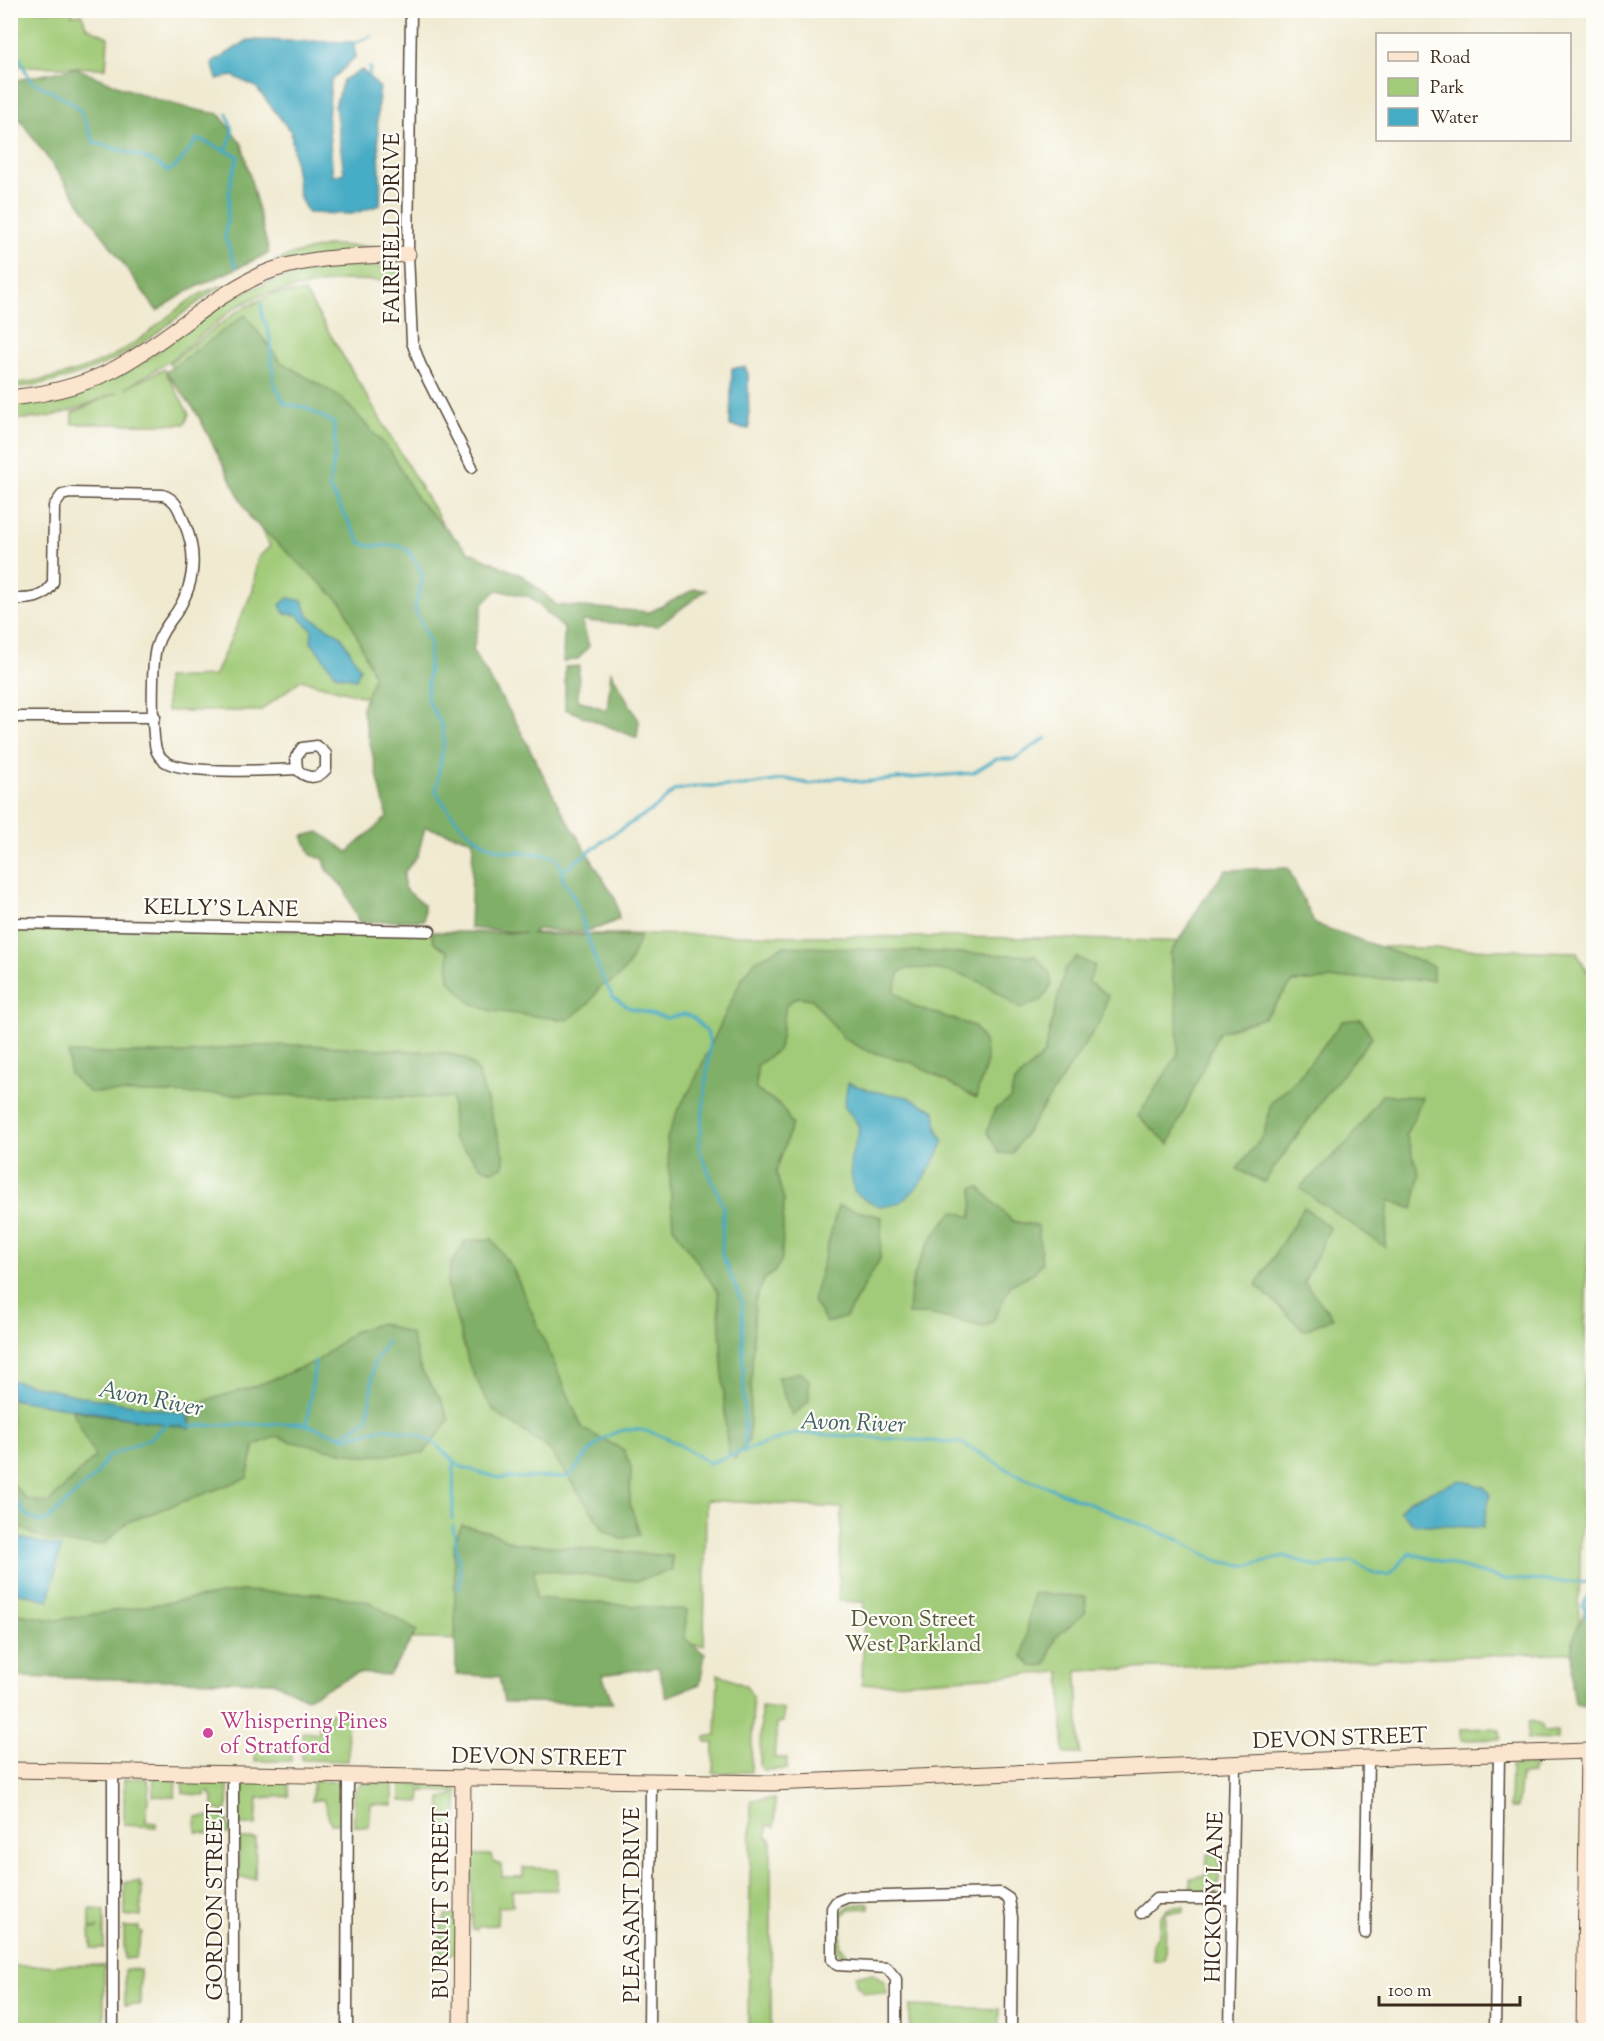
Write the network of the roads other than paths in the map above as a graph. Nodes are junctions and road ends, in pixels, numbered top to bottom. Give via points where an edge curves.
1 (411, 10) edge
2 (408, 254) junction
3 (10, 398) edge
4 (472, 467) dead end
5 (10, 599) edge
6 (10, 717) edge
7 (154, 717) junction
8 (297, 769) dead end
9 (10, 922) edge
10 (430, 931) dead end
11 (1591, 1751) edge
12 (1499, 1753) junction
13 (1368, 1758) junction
14 (1235, 1763) junction
15 (10, 1770) edge
16 (113, 1772) junction
17 (233, 1773) junction
18 (348, 1776) junction
19 (464, 1777) junction
20 (651, 1781) junction
21 (1232, 1899) junction
22 (1141, 1913) dead end
23 (1365, 1933) dead end
24 (113, 2031) edge
25 (233, 2031) edge
26 (347, 2031) edge
27 (462, 2031) edge
28 (649, 2031) edge
29 (896, 2031) edge
30 (1011, 2031) edge
31 (1230, 2031) edge
32 (1494, 2031) edge
33 (1584, 2031) edge

1 - 2 street, FAIRFIELD DRIVE
2 - 3 street via 293,264 262,274 200,309 127,363 69,387
2 - 4 street, FAIRFIELD DRIVE via 413,345
5 - 7 street via 40,596 53,582 54,506 62,495 171,498 192,541 194,565 181,606 155,650
6 - 7 street
7 - 8 street via 157,753 173,766
9 - 10 street, KELLY'S LANE
11 - 12 street, DEVON STREET
11 - 33 street
12 - 13 street, DEVON STREET
12 - 32 street
13 - 14 street, DEVON STREET
13 - 23 street
14 - 20 street, DEVON STREET via 772,1784
14 - 21 street, HICKORY LANE
15 - 16 street, DEVON STREET
16 - 17 street, DEVON STREET
16 - 24 street
17 - 18 street, DEVON STREET
17 - 25 street, GORDON STREET
18 - 19 street, DEVON STREET
18 - 26 street
19 - 20 street, DEVON STREET
19 - 27 street, BURRITT STREET
20 - 28 street, PLEASANT DRIVE
21 - 22 street via 1156,1899
21 - 31 street, HICKORY LANE
29 - 30 street via 894,1972 887,1968 843,1966 832,1960 832,1908 848,1897 1000,1893 1009,1899

